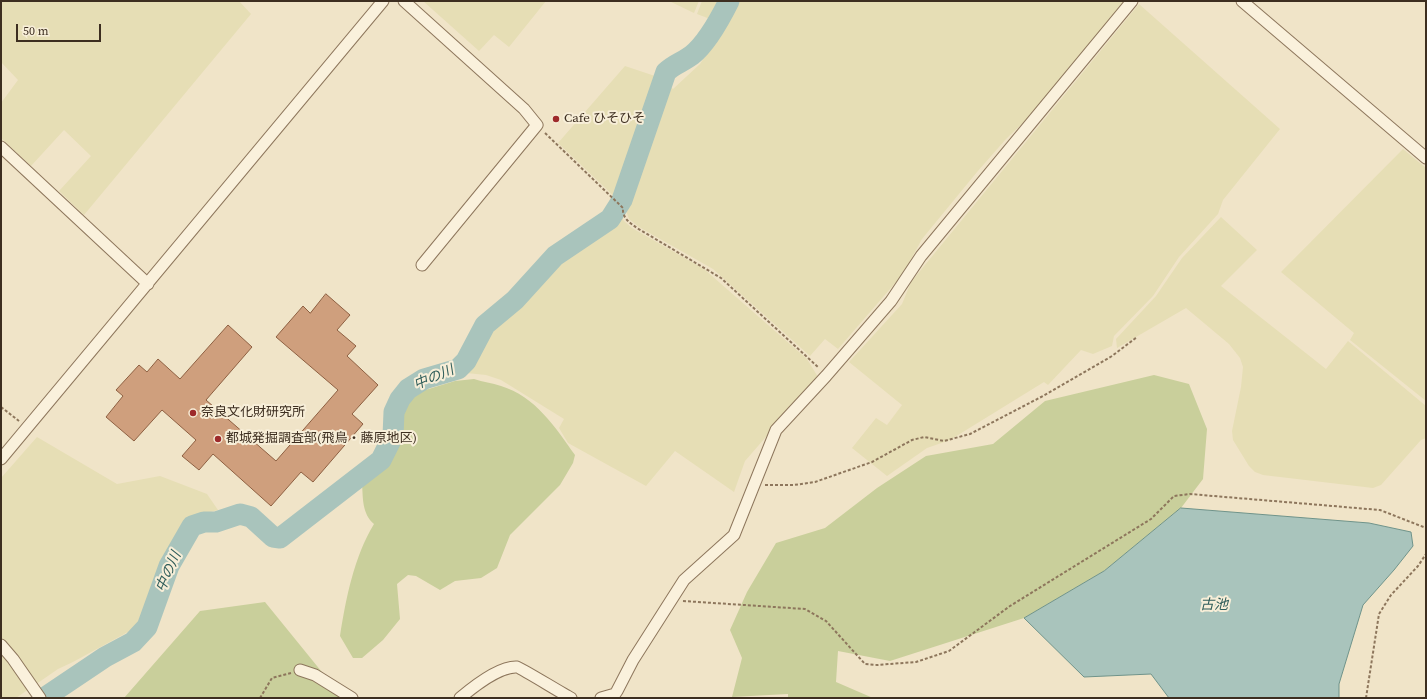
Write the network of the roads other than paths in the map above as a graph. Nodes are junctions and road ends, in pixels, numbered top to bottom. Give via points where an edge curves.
1 (383, 1) edge
2 (404, 1) edge
3 (1132, 1) edge
4 (1245, 2) edge
5 (1, 147) edge
6 (1426, 158) edge
7 (422, 265) dead end
8 (148, 284) junction
9 (1, 460) edge
10 (1, 645) edge
11 (300, 670) road end
12 (40, 698) edge
13 (352, 698) edge
14 (460, 698) edge
15 (571, 698) edge
16 (601, 698) edge

1 - 8 street
2 - 7 street via 524,109 537,125
3 - 16 street via 921,256 891,301 776,430 734,535 684,580 633,660 615,694
4 - 6 street
5 - 8 street
8 - 9 street
10 - 12 street
11 - 13 street via 315,674
14 - 15 street via 504,669 518,667

